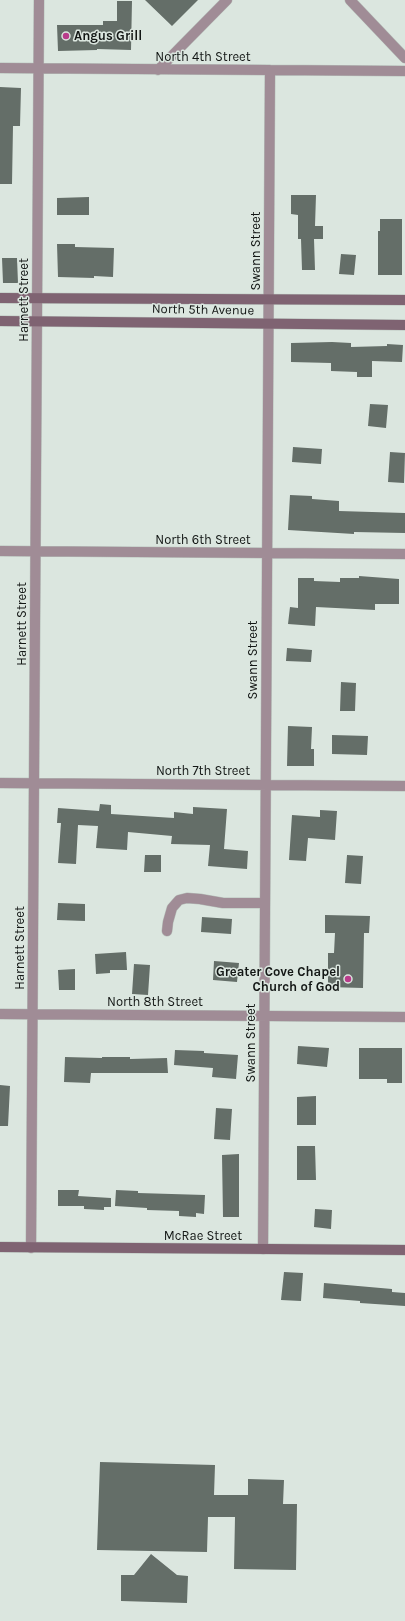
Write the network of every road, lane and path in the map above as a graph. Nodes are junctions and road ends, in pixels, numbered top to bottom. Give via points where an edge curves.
1 (39, 0) edge
2 (227, 0) edge
3 (350, 0) edge
4 (405, 58) edge
5 (0, 68) edge
6 (38, 69) junction
7 (158, 70) junction
8 (270, 70) junction
9 (405, 71) edge
10 (0, 298) edge
11 (37, 298) junction
12 (269, 299) junction
13 (405, 300) edge
14 (0, 321) edge
15 (37, 321) junction
16 (268, 324) junction
17 (405, 325) edge
18 (0, 552) edge
19 (35, 552) junction
20 (267, 553) junction
21 (405, 554) edge
22 (0, 783) edge
23 (34, 784) junction
24 (265, 784) junction
25 (405, 786) edge
26 (265, 903) junction
27 (167, 931) dead end
28 (0, 1014) edge
29 (32, 1014) junction
30 (264, 1016) junction
31 (405, 1017) edge
32 (0, 1247) edge
33 (31, 1248) junction
34 (263, 1249) junction
35 (405, 1250) edge

1 - 6 street, Harnett Street
2 - 7 street
3 - 4 street
5 - 6 street, North 4th Street
6 - 7 street, North 4th Street
6 - 11 street, Harnett Street
7 - 8 street, North 4th Street
8 - 9 street, North 4th Street
8 - 12 street, Swann Street
10 - 11 street, North 5th Avenue
11 - 12 street, North 5th Avenue
11 - 15 street, Harnett Street
12 - 13 street, North 5th Avenue
12 - 16 street, Swann Street
14 - 15 street, North 5th Avenue
15 - 16 street, North 5th Avenue
15 - 19 street, Harnett Street
16 - 17 street, North 5th Avenue
16 - 20 street, Swann Street
18 - 19 street, North 6th Street
19 - 20 street, North 6th Street
19 - 23 street, Harnett Street
20 - 21 street, North 6th Street
20 - 24 street, Swann Street
22 - 23 street, North 7th Street
23 - 24 street, North 7th Street
23 - 29 street, Harnett Street
24 - 25 street, North 7th Street
24 - 26 street, Swann Street
26 - 27 street via 223,903 187,898 179,900 172,908
26 - 30 street, Swann Street
28 - 29 street, North 8th Street
29 - 30 street, North 8th Street
29 - 33 street, Harnett Street
30 - 31 street, North 8th Street
30 - 34 street, Swann Street
32 - 33 street, McRae Street
33 - 34 street, McRae Street
34 - 35 street, McRae Street

